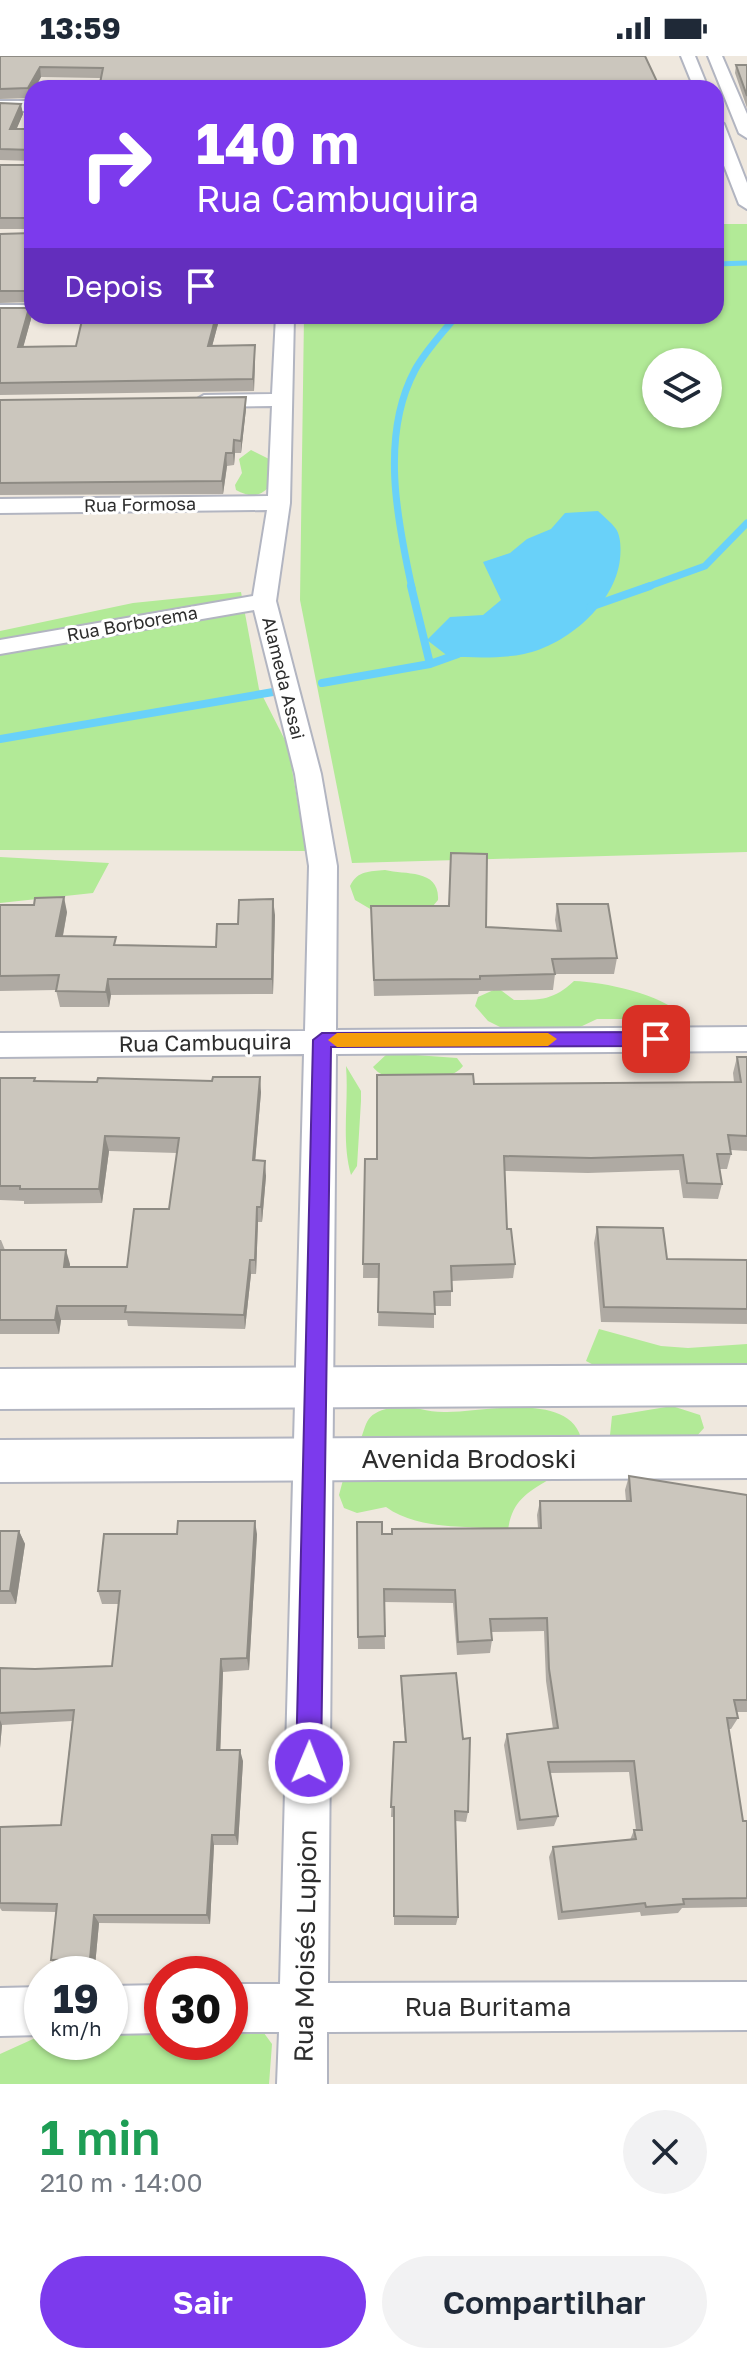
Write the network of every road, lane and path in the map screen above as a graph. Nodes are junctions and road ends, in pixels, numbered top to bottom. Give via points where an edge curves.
1 (688, 56) edge
2 (715, 56) edge
3 (698, 80) edge
4 (740, 103) edge
5 (0, 106) edge
6 (24, 106) edge
7 (747, 133) edge
8 (724, 145) edge
9 (747, 204) edge
10 (0, 311) edge
11 (24, 311) edge
12 (285, 324) edge
13 (281, 400) junction
14 (187, 401) edge
15 (279, 503) junction
16 (0, 506) edge
17 (264, 601) junction
18 (0, 647) edge
19 (747, 1039) edge
20 (322, 1040) junction
21 (0, 1045) edge
22 (747, 1385) edge
23 (316, 1388) junction
24 (0, 1389) edge
25 (747, 1457) edge
26 (315, 1459) junction
27 (0, 1461) edge
28 (303, 2006) junction
29 (747, 2006) edge
30 (248, 2008) edge
31 (24, 2011) edge
32 (0, 2012) edge
33 (302, 2084) edge

1 - 3 street
2 - 4 street
4 - 7 street
5 - 6 street
8 - 9 street
10 - 11 street
12 - 13 street, Alameda Assai
13 - 14 street
13 - 15 street, Alameda Assai
15 - 16 street, Rua Formosa
15 - 17 street, Alameda Assai
17 - 18 street, Rua Borborema
17 - 20 street, Alameda Assai via 308,774 323,866
19 - 20 street, Rua Cambuquira
20 - 21 street, Rua Cambuquira
20 - 23 street, Rua Moisés Lupion
22 - 23 street
23 - 24 street
23 - 26 street, Rua Moisés Lupion
25 - 26 street, Avenida Brodoski
26 - 27 street, Avenida Brodoski
26 - 28 street, Rua Moisés Lupion
28 - 29 street, Rua Buritama
28 - 30 street, Rua Buritama
28 - 33 street, Rua Moisés Lupion
31 - 32 street

